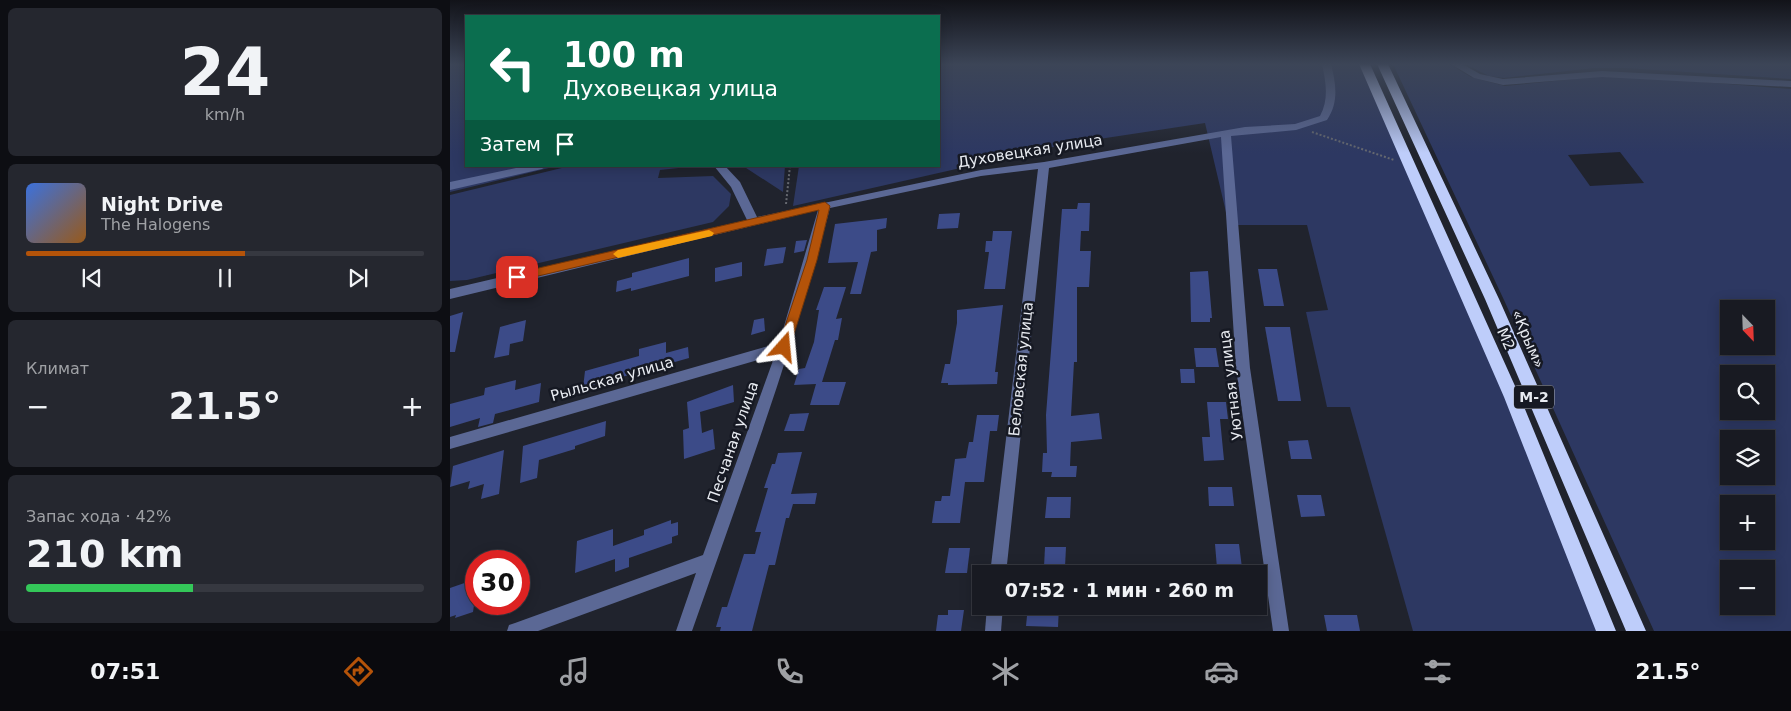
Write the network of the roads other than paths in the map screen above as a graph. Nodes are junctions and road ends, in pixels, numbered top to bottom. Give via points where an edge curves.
1 (1332, 93) edge
2 (1377, 93) edge
3 (1396, 93) edge
4 (1226, 134) junction
5 (1044, 165) junction
6 (537, 167) edge
7 (720, 167) edge
8 (450, 186) edge
9 (825, 206) junction
10 (754, 223) junction
11 (450, 294) edge
12 (784, 347) junction
13 (450, 443) edge
14 (709, 561) junction
15 (999, 565) edge
16 (994, 615) edge
17 (515, 631) edge
18 (684, 631) edge
19 (993, 631) edge
20 (1281, 631) edge
21 (1606, 631) edge
22 (1636, 631) edge

1 - 4 street, Духовецкая улица via 1331,106 1324,118 1296,127
2 - 21 highway, М2 via 1512,397
3 - 22 highway, «Крым» / М-2 via 1492,299
4 - 5 street, Духовецкая улица
4 - 20 street, Уютная улица via 1243,368
5 - 9 street, Духовецкая улица via 981,173
5 - 15 street, Беловская улица
6 - 8 street
7 - 10 street via 736,185
9 - 10 street, Духовецкая улица
9 - 12 street, Песчаная улица via 812,260
10 - 11 street, Духовецкая улица
12 - 13 street, Рыльская улица
12 - 14 street, Песчаная улица
14 - 17 street
14 - 18 street, Песчаная улица
16 - 19 street

